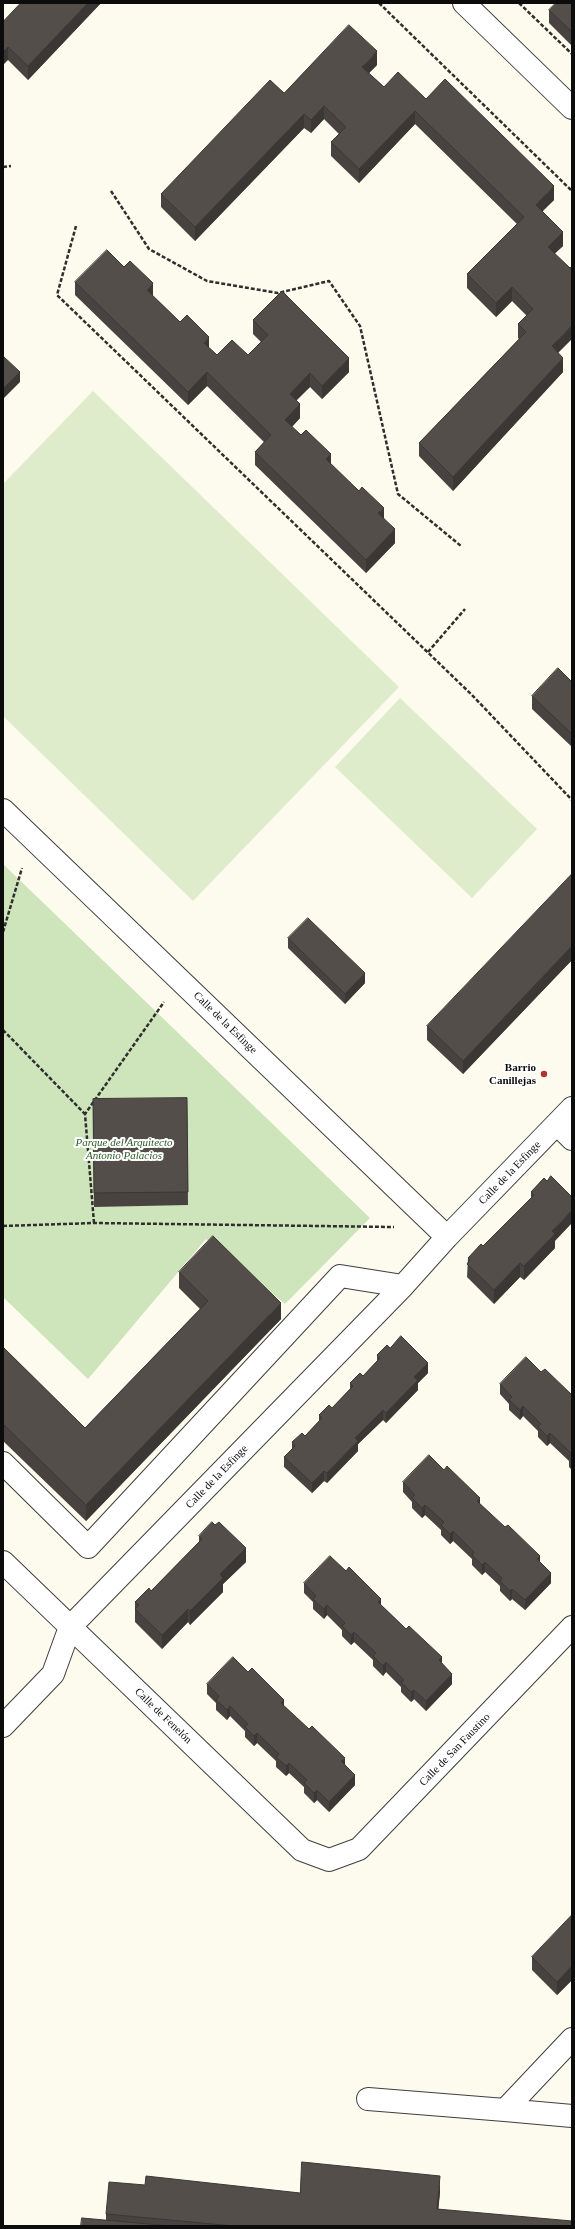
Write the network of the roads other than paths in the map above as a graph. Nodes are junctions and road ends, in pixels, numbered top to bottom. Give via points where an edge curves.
1 (464, 3) edge
2 (572, 108) edge
3 (3, 810) edge
4 (572, 1108) edge
5 (557, 1124) junction
6 (572, 1139) edge
7 (447, 1237) junction
8 (403, 1286) junction
9 (3, 1462) edge
10 (3, 1562) edge
11 (70, 1627) junction
12 (572, 1627) edge
13 (3, 1726) edge
14 (329, 1860) joint
15 (572, 2039) edge
16 (368, 2099) dead end
17 (505, 2110) junction
18 (572, 2116) edge

1 - 2 street
3 - 7 street, Calle de la Esfinge
4 - 5 street, Calle de la Esfinge
5 - 6 street
5 - 7 street, Calle de la Esfinge
7 - 8 street, Calle de la Esfinge
8 - 9 street via 340,1276 88,1547
8 - 11 street, Calle de la Esfinge
10 - 11 street, Calle de Fenelón
11 - 13 street, Calle de la Esfinge via 53,1674
11 - 14 street, Calle de Fenelón via 302,1850
12 - 14 street, Calle de San Faustino via 359,1849
15 - 17 street
16 - 17 street
17 - 18 street

